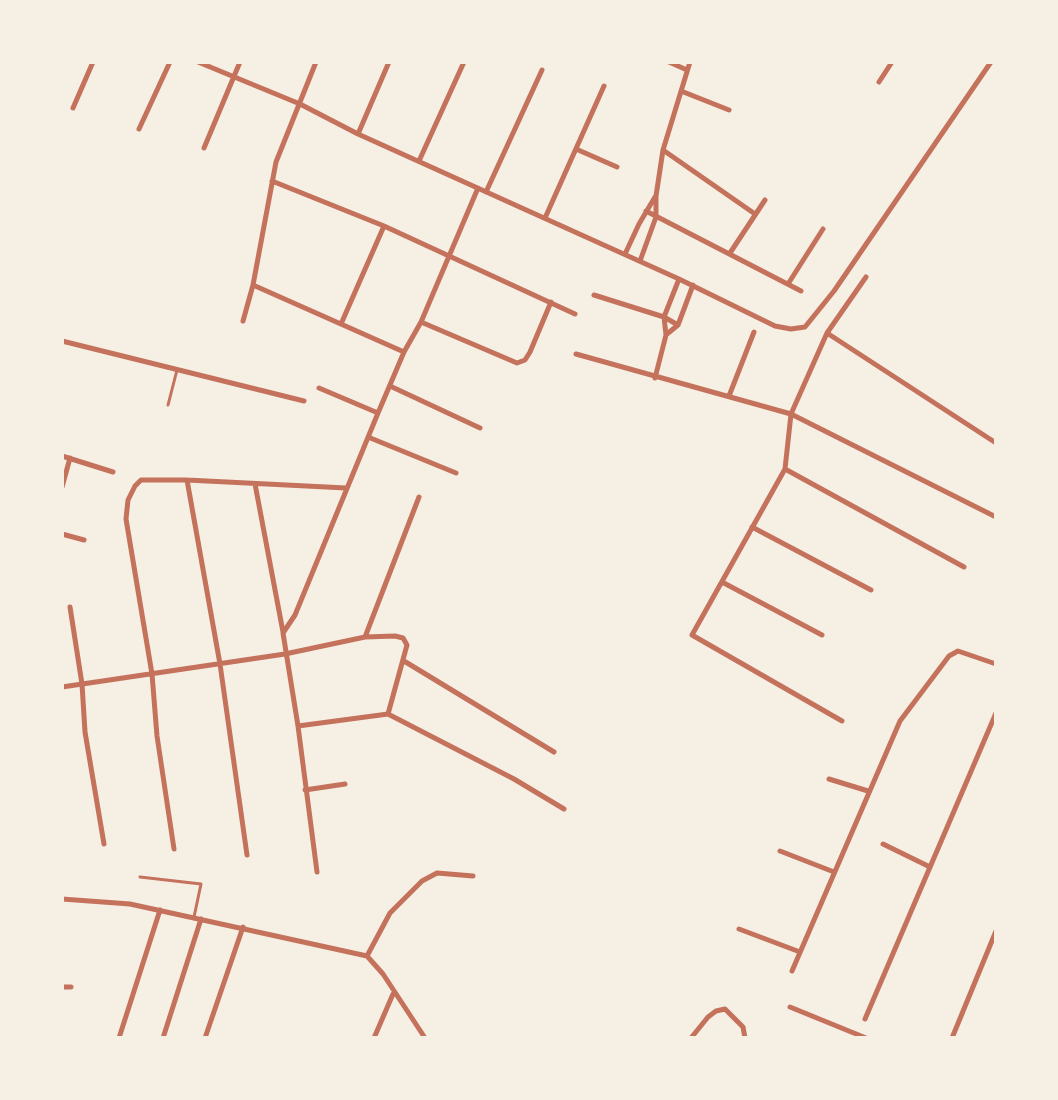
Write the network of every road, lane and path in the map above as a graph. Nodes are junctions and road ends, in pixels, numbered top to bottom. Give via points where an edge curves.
1 (93, 62) edge
2 (170, 62) edge
3 (198, 62) edge
4 (240, 62) edge
5 (316, 62) edge
6 (389, 62) edge
7 (464, 62) edge
8 (669, 62) edge
9 (690, 62) edge
10 (892, 62) edge
11 (991, 62) edge
12 (542, 70) dead end
13 (687, 70) junction
14 (232, 77) junction
15 (879, 82) dead end
16 (604, 86) dead end
17 (681, 91) junction
18 (300, 104) junction
19 (73, 108) dead end
20 (729, 110) dead end
21 (139, 129) dead end
22 (358, 134) junction
23 (204, 148) dead end
24 (576, 149) junction
25 (663, 150) junction
26 (419, 161) junction
27 (617, 167) dead end
28 (272, 181) junction
29 (478, 188) junction
30 (486, 192) junction
31 (656, 196) junction
32 (765, 200) dead end
33 (646, 211) junction
34 (755, 214) junction
35 (656, 217) junction
36 (545, 218) junction
37 (384, 226) junction
38 (823, 229) dead end
39 (730, 253) junction
40 (625, 254) junction
41 (449, 255) junction
42 (640, 261) junction
43 (866, 277) dead end
44 (679, 279) junction
45 (788, 284) junction
46 (253, 285) junction
47 (693, 285) junction
48 (801, 291) dead end
49 (594, 295) dead end
50 (551, 302) junction
51 (575, 314) dead end
52 (664, 317) junction
53 (243, 321) dead end
54 (421, 322) junction
55 (341, 324) junction
56 (678, 325) junction
57 (754, 332) dead end
58 (827, 333) junction
59 (666, 335) junction
60 (62, 341) edge
61 (404, 352) junction
62 (576, 354) dead end
63 (178, 368) junction
64 (655, 378) junction
65 (390, 386) junction
66 (319, 388) dead end
67 (729, 396) junction
68 (304, 401) dead end
69 (168, 405) dead end
70 (378, 413) junction
71 (791, 414) junction
72 (480, 428) dead end
73 (368, 437) junction
74 (996, 443) edge
75 (62, 456) edge
76 (70, 458) junction
77 (785, 469) junction
78 (113, 472) dead end
79 (456, 473) dead end
80 (187, 480) junction
81 (255, 484) junction
82 (62, 487) edge
83 (346, 488) junction
84 (419, 497) dead end
85 (996, 517) edge
86 (752, 527) junction
87 (62, 534) edge
88 (84, 540) dead end
89 (964, 567) dead end
90 (722, 582) junction
91 (871, 590) dead end
92 (70, 607) dead end
93 (283, 633) junction
94 (822, 635) dead end
95 (365, 637) junction
96 (285, 654) junction
97 (404, 661) junction
98 (220, 664) junction
99 (996, 664) edge
100 (152, 674) junction
101 (82, 684) junction
102 (62, 687) edge
103 (996, 713) edge
104 (388, 714) junction
105 (842, 721) dead end
106 (298, 726) junction
107 (554, 752) dead end
108 (829, 779) dead end
109 (345, 784) dead end
110 (305, 790) junction
111 (868, 791) junction
112 (564, 809) dead end
113 (104, 844) dead end
114 (883, 844) dead end
115 (174, 849) dead end
116 (780, 851) dead end
117 (247, 855) dead end
118 (930, 867) junction
119 (317, 872) dead end
120 (834, 872) junction
121 (473, 876) dead end
122 (140, 877) dead end
123 (62, 899) edge
124 (160, 910) junction
125 (194, 917) junction
126 (201, 919) junction
127 (243, 927) junction
128 (739, 929) dead end
129 (996, 931) edge
130 (800, 952) junction
131 (367, 956) junction
132 (792, 971) dead end
133 (62, 987) edge
134 (71, 987) dead end
135 (394, 993) junction
136 (790, 1007) dead end
137 (865, 1019) dead end
138 (119, 1038) edge
139 (163, 1038) edge
140 (205, 1038) edge
141 (374, 1038) edge
142 (425, 1038) edge
143 (691, 1038) edge
144 (745, 1038) edge
145 (866, 1038) edge
146 (952, 1038) edge

1 - 19 street
2 - 21 street
3 - 14 street
4 - 14 street
5 - 18 street
6 - 22 street
7 - 26 street
8 - 13 street
9 - 13 street
10 - 15 street
11 - 47 street via 805,327 775,326
12 - 30 street
13 - 17 street
14 - 18 street
14 - 23 street
16 - 24 street
17 - 20 street
17 - 25 street
18 - 22 street
18 - 28 street
22 - 26 street
24 - 27 street
24 - 36 street
25 - 31 street
25 - 34 street
26 - 29 street
28 - 37 street
28 - 46 street
29 - 30 street
29 - 41 street
30 - 36 street
31 - 33 street
31 - 35 street
32 - 34 street
33 - 35 street
33 - 40 street
34 - 39 street
35 - 39 street
35 - 42 street
36 - 40 street
37 - 41 street
37 - 55 street
38 - 45 street
39 - 45 street
40 - 42 street
41 - 50 street
41 - 54 street
42 - 44 street
43 - 58 street
44 - 47 street
44 - 52 street
45 - 48 street
46 - 53 street
46 - 55 street
47 - 56 street
49 - 52 street
50 - 51 street
50 - 54 street via 530,352 517,363
52 - 56 street
52 - 59 street
54 - 61 street
55 - 61 street
56 - 59 street
57 - 67 street
58 - 71 street
58 - 74 street
59 - 64 street
60 - 63 street
61 - 65 street
62 - 64 street
63 - 68 street
63 - 69 lane
64 - 67 street
65 - 70 street
65 - 72 street
66 - 70 street
67 - 71 street
70 - 73 street
71 - 77 street
71 - 85 street
73 - 79 street
73 - 83 street
75 - 76 street
76 - 78 street
76 - 82 street
77 - 86 street
77 - 89 street
80 - 81 street
80 - 98 street
80 - 100 street via 141,480 128,500 126,519
81 - 83 street
81 - 93 street
83 - 93 street
84 - 95 street
86 - 90 street
86 - 91 street
87 - 88 street
90 - 94 street
90 - 105 street via 692,635
92 - 101 street
93 - 96 street
95 - 96 street
95 - 97 street via 403,638
96 - 98 street
96 - 106 street
97 - 104 street
97 - 107 street
98 - 100 street
98 - 117 street
99 - 111 street via 958,651 949,656 900,721
100 - 101 street
100 - 115 street
101 - 102 street
101 - 113 street
103 - 118 street
104 - 106 street
104 - 112 street
106 - 110 street
108 - 111 street
109 - 110 street
110 - 119 street
111 - 120 street
114 - 118 street
116 - 120 street
118 - 137 street
120 - 130 street
121 - 131 street via 437,873 422,881 390,913
122 - 125 lane via 201,884
123 - 124 street
124 - 125 street
124 - 138 street
125 - 126 street
126 - 127 street
126 - 139 street
127 - 131 street
127 - 140 street
128 - 130 street
129 - 146 street
130 - 132 street
131 - 135 street
133 - 134 street
135 - 141 street
135 - 142 street
136 - 145 street
143 - 144 street via 708,1017 725,1009 743,1027

